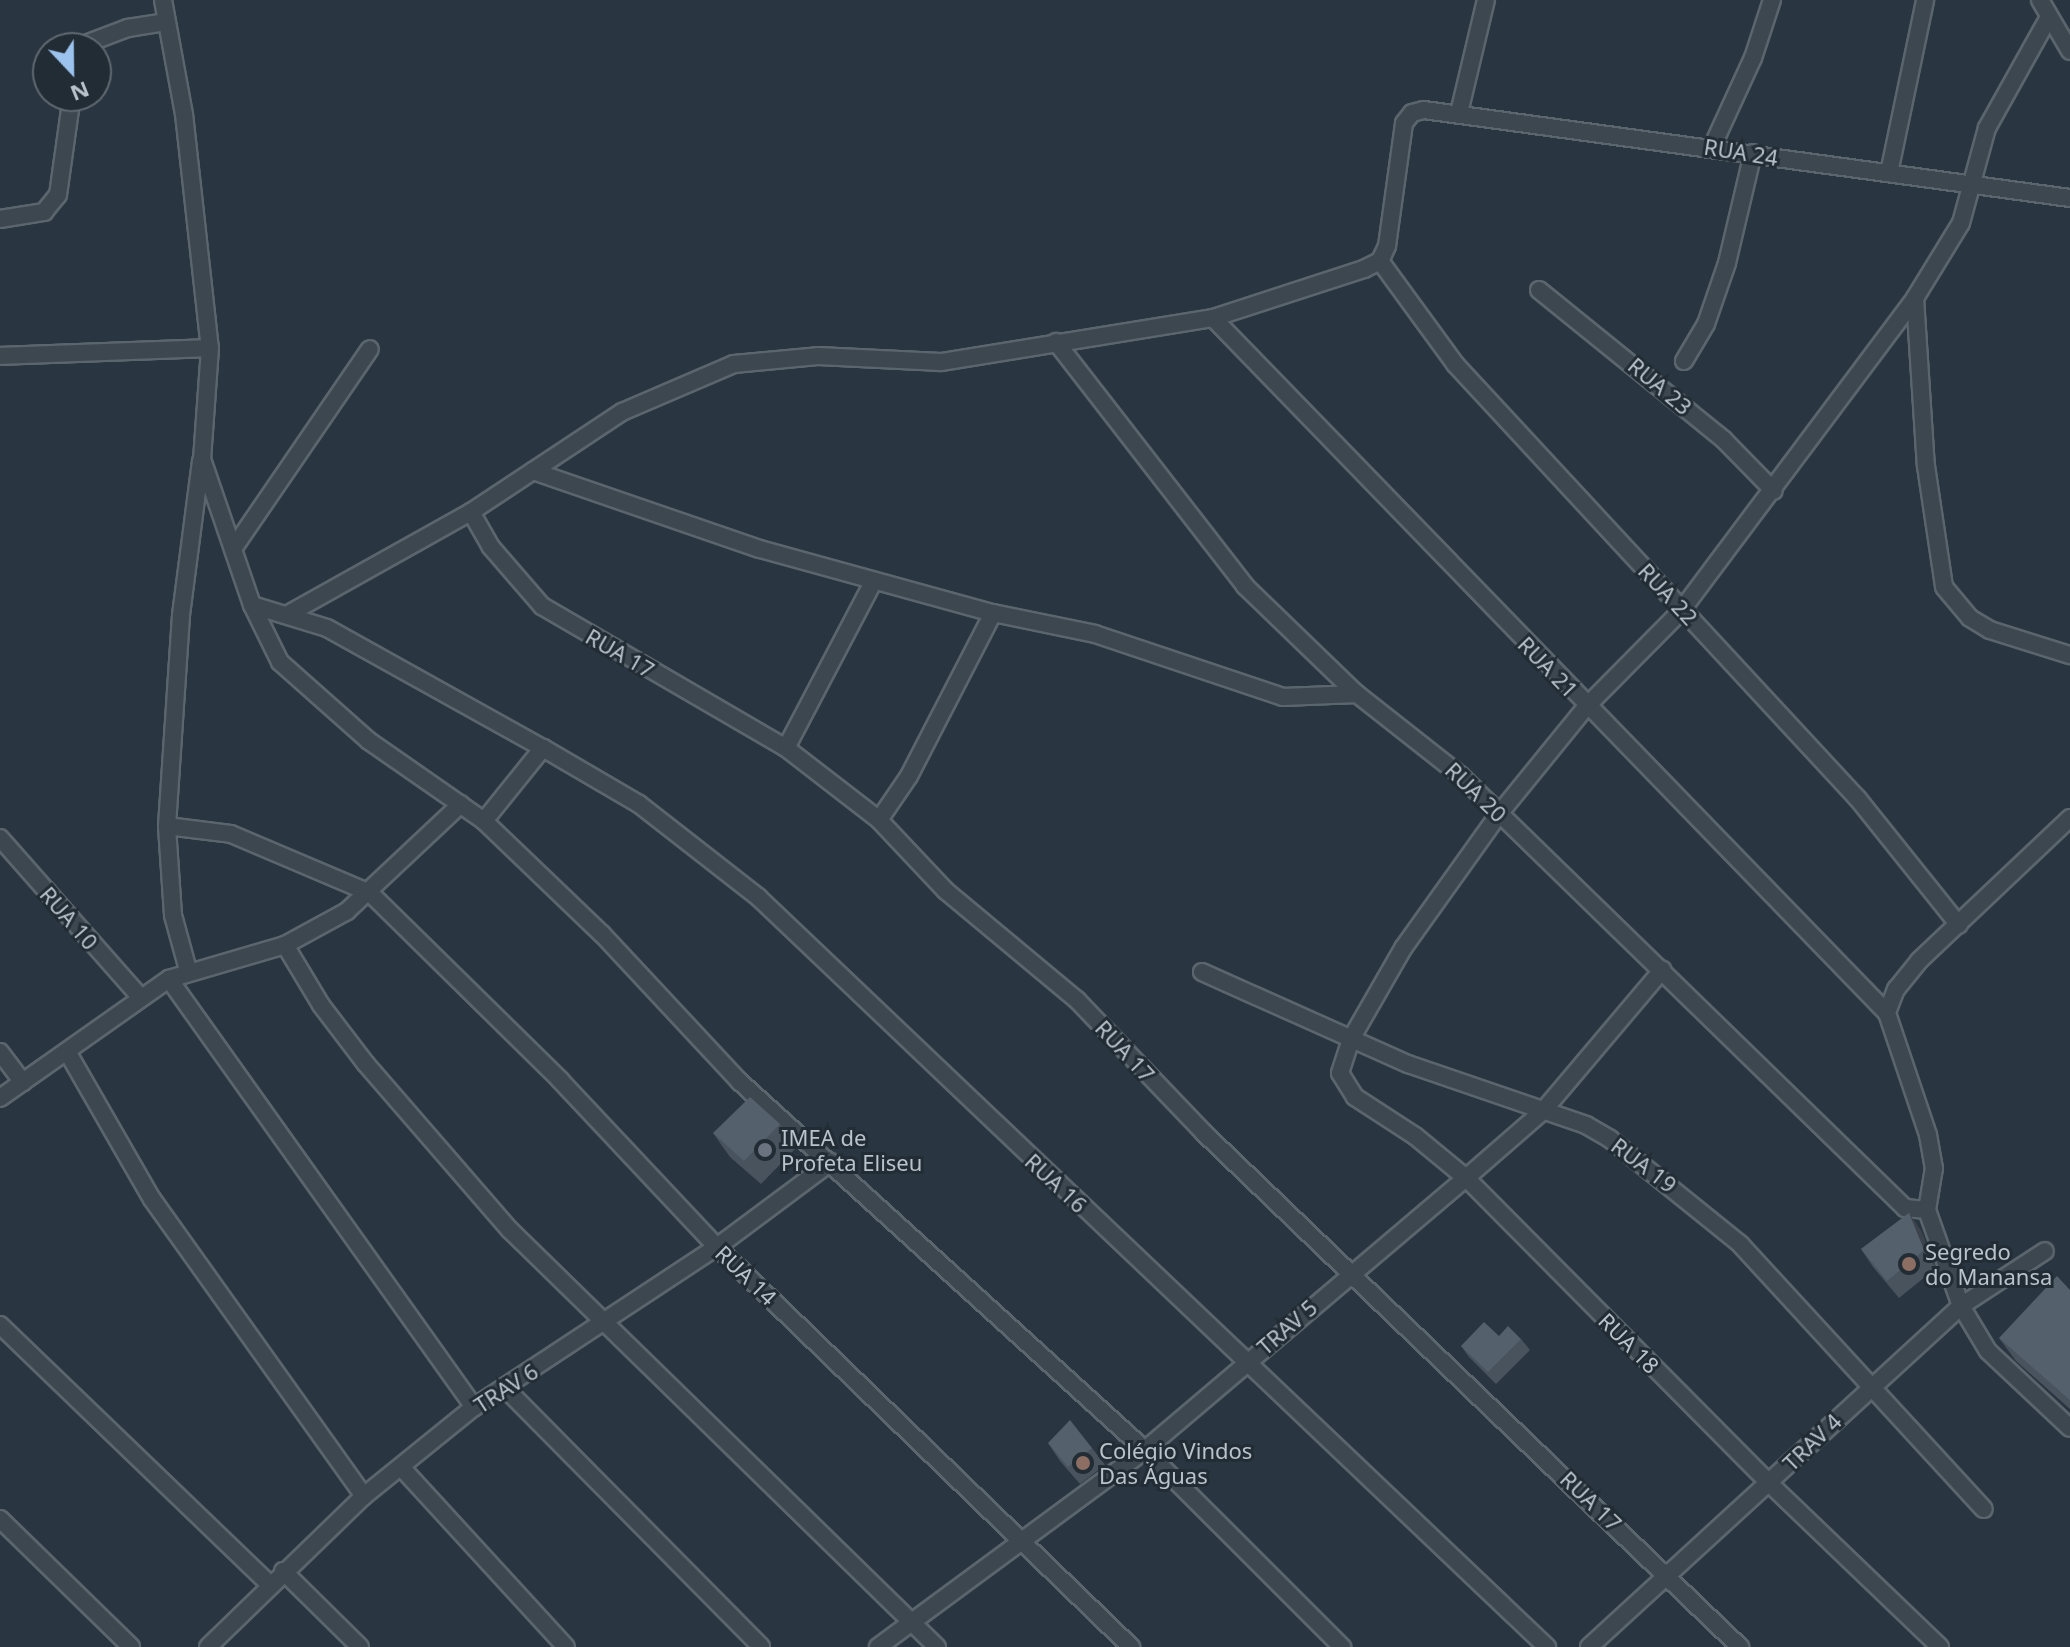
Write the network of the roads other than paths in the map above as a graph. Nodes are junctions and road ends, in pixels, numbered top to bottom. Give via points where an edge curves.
1 (163, 0) edge
2 (1486, 0) edge
3 (1772, 0) edge
4 (1925, 0) edge
5 (2040, 0) edge
6 (2049, 17) junction
7 (167, 22) junction
8 (112, 34) edge
9 (2070, 51) edge
10 (70, 112) edge
11 (1459, 113) junction
12 (1712, 147) junction
13 (1753, 153) junction
14 (1889, 173) junction
15 (1973, 183) junction
16 (2070, 198) edge
17 (0, 219) edge
18 (1380, 261) junction
19 (1539, 290) dead end
20 (1915, 298) junction
21 (1213, 318) junction
22 (1056, 342) junction
23 (210, 348) junction
24 (370, 349) dead end
25 (0, 356) edge
26 (1684, 361) dead end
27 (202, 459) junction
28 (533, 471) junction
29 (1774, 491) junction
30 (471, 512) junction
31 (233, 549) junction
32 (873, 582) junction
33 (252, 605) junction
34 (1681, 611) junction
35 (290, 613) junction
36 (993, 613) junction
37 (2070, 655) edge
38 (1357, 694) junction
39 (1586, 707) junction
40 (543, 748) junction
41 (786, 748) junction
42 (461, 804) junction
43 (1499, 814) junction
44 (2070, 818) edge
45 (879, 820) junction
46 (484, 821) junction
47 (167, 826) junction
48 (0, 838) edge
49 (370, 893) junction
50 (1959, 925) junction
51 (285, 945) junction
52 (188, 970) junction
53 (1662, 970) junction
54 (1202, 972) dead end
55 (169, 979) junction
56 (140, 997) junction
57 (1887, 1013) junction
58 (1351, 1039) junction
59 (0, 1052) edge
60 (68, 1053) junction
61 (23, 1082) junction
62 (0, 1098) edge
63 (1543, 1111) junction
64 (831, 1162) junction
65 (1466, 1178) junction
66 (1927, 1210) junction
67 (717, 1247) junction
68 (2045, 1251) dead end
69 (1353, 1270) junction
70 (1961, 1306) junction
71 (605, 1324) junction
72 (0, 1325) edge
73 (1246, 1363) junction
74 (505, 1388) junction
75 (1868, 1389) junction
76 (474, 1407) junction
77 (2070, 1428) edge
78 (1145, 1450) junction
79 (401, 1467) junction
80 (1769, 1483) junction
81 (364, 1496) junction
82 (1984, 1509) dead end
83 (0, 1519) edge
84 (1023, 1541) junction
85 (283, 1571) junction
86 (1668, 1576) junction
87 (269, 1584) junction
88 (911, 1623) junction
89 (131, 1647) edge
90 (208, 1647) edge
91 (360, 1647) edge
92 (566, 1647) edge
93 (761, 1647) edge
94 (878, 1647) edge
95 (937, 1647) edge
96 (1131, 1647) edge
97 (1342, 1647) edge
98 (1547, 1647) edge
99 (1589, 1647) edge
100 (1740, 1647) edge
101 (1940, 1647) edge

1 - 7 street
2 - 11 street
3 - 12 street via 1753,58
4 - 14 street
5 - 6 street
6 - 9 street
6 - 15 street, RUA 18 via 1987,128
7 - 8 street
7 - 23 street via 184,114
10 - 17 street via 58,195 44,212
11 - 12 street, RUA 24
11 - 18 street, RUA 24 via 1412,113 1404,123 1387,246
12 - 13 street, RUA 24
13 - 14 street, RUA 24
13 - 26 street via 1727,263 1706,324
14 - 15 street, RUA 24
15 - 16 street, RUA 24
15 - 20 street, RUA 18 via 1954,239
18 - 21 street
18 - 34 street, RUA 22 via 1455,364
19 - 29 street, RUA 23 via 1724,440
20 - 29 street, RUA 18
20 - 37 street via 1926,466 1944,587 1970,618 1990,630
21 - 22 street
21 - 39 street, RUA 21
22 - 28 street via 941,362 818,356 734,364 622,412
22 - 38 street, RUA 20 via 1245,586
23 - 25 street
23 - 27 street
24 - 31 street
27 - 31 street
27 - 47 street via 181,615
28 - 30 street
28 - 32 street via 673,522
29 - 34 street, RUA 18
30 - 35 street
30 - 41 street, RUA 17 via 491,547 542,606
31 - 33 street
32 - 36 street
32 - 41 street
33 - 35 street, RUA 16
33 - 42 street via 268,645 300,685
34 - 39 street, RUA 18
34 - 50 street, RUA 22 via 1858,799
35 - 40 street, RUA 16 via 370,649
36 - 38 street via 1095,634 1283,697
36 - 45 street via 909,776
38 - 43 street, RUA 20 via 1426,746
39 - 43 street, RUA 18
39 - 57 street, RUA 21
40 - 46 street
40 - 73 street, RUA 16 via 639,804 758,897
41 - 45 street, RUA 17
42 - 46 street
42 - 49 street
43 - 53 street, RUA 20
43 - 58 street, RUA 18 via 1404,947
44 - 50 street
45 - 69 street, RUA 17 via 946,891 1077,1000 1204,1133
46 - 64 street via 602,934 739,1081
47 - 49 street via 231,834
47 - 52 street via 173,915
48 - 56 street, RUA 10
49 - 51 street
49 - 67 street, RUA 14 via 560,1080
50 - 57 street via 1904,979
51 - 52 street
51 - 71 street via 321,1005 421,1130
52 - 55 street
53 - 63 street, TRAV 5
53 - 66 street, RUA 20 via 1905,1208
54 - 58 street, RUA 19
55 - 56 street
55 - 76 street
56 - 60 street
57 - 66 street via 1928,1135 1934,1168
58 - 63 street, RUA 19
58 - 65 street, RUA 18 via 1340,1073 1345,1089
59 - 61 street
60 - 61 street
60 - 81 street via 152,1199
61 - 62 street
63 - 65 street, TRAV 5
63 - 75 street, RUA 19 via 1598,1132 1693,1202 1740,1244
64 - 67 street, TRAV 6
64 - 78 street
65 - 69 street, TRAV 5
65 - 80 street, RUA 18
66 - 70 street
67 - 71 street, TRAV 6
67 - 84 street, RUA 14
68 - 70 street, TRAV 4
69 - 73 street, TRAV 5
69 - 86 street, RUA 17
70 - 75 street, TRAV 4
70 - 77 street via 1988,1351
71 - 74 street, TRAV 6
71 - 88 street
72 - 87 street
73 - 78 street, TRAV 5
73 - 98 street, RUA 16
74 - 76 street, TRAV 6
74 - 93 street
75 - 80 street, TRAV 4
75 - 82 street, RUA 19
76 - 79 street, TRAV 6
78 - 84 street, TRAV 5
78 - 97 street
79 - 81 street, TRAV 6
79 - 92 street
80 - 86 street, TRAV 4
80 - 101 street, RUA 18
81 - 85 street, TRAV 6
83 - 89 street
84 - 88 street, TRAV 5
84 - 96 street, RUA 14
85 - 87 street, TRAV 6
85 - 91 street
86 - 99 street, TRAV 4
86 - 100 street, RUA 17
87 - 90 street, TRAV 6
88 - 94 street, TRAV 5
88 - 95 street

